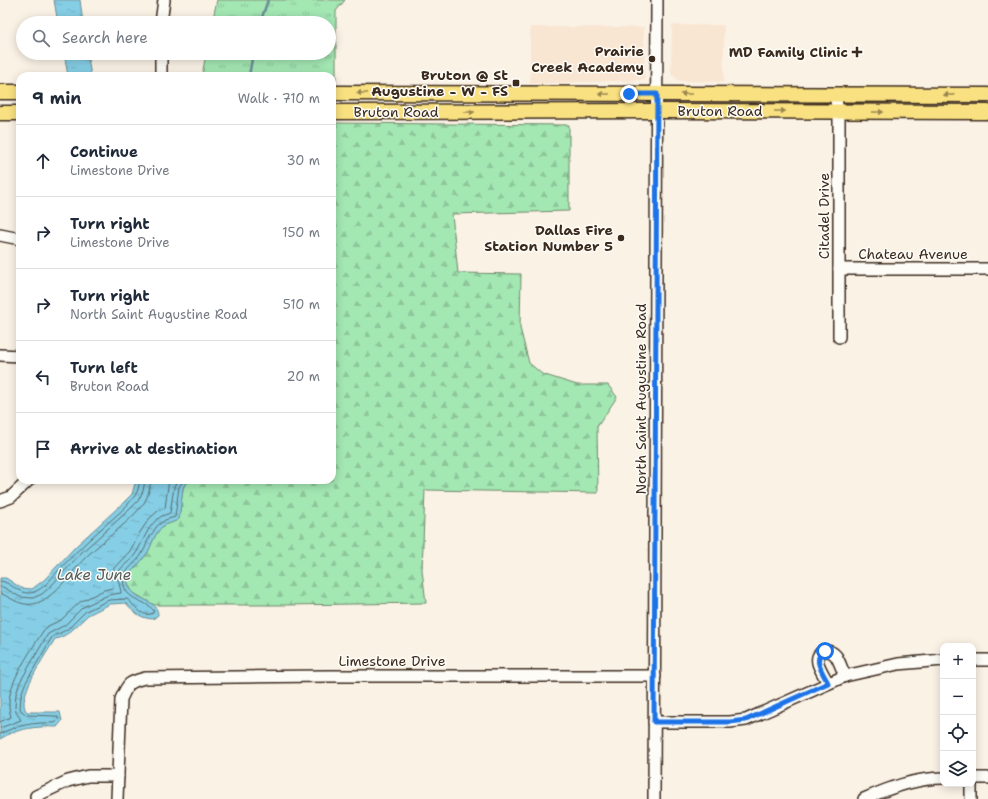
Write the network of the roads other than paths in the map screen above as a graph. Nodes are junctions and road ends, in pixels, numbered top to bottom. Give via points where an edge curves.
1 (164, 0) edge
2 (657, 0) edge
3 (162, 16) edge
4 (161, 60) edge
5 (161, 72) edge
6 (0, 92) edge
7 (16, 92) edge
8 (336, 93) edge
9 (430, 93) junction
10 (657, 94) junction
11 (834, 94) junction
12 (988, 95) edge
13 (656, 111) junction
14 (336, 112) edge
15 (430, 112) junction
16 (839, 112) junction
17 (988, 112) edge
18 (0, 113) edge
19 (16, 113) edge
20 (0, 234) edge
21 (16, 238) edge
22 (839, 269) junction
23 (988, 269) edge
24 (839, 338) dead end
25 (0, 355) edge
26 (16, 356) edge
27 (25, 484) edge
28 (0, 501) edge
29 (940, 660) edge
30 (976, 660) edge
31 (988, 660) edge
32 (655, 676) junction
33 (845, 676) junction
34 (828, 683) junction
35 (654, 722) junction
36 (118, 776) junction
37 (940, 778) edge
38 (976, 778) edge
39 (988, 778) edge
40 (971, 787) edge
41 (36, 796) dead end
42 (117, 799) edge
43 (654, 799) edge
44 (864, 799) edge
45 (971, 799) edge

1 - 3 street
2 - 10 street, North Saint Augustine Road
4 - 5 street
6 - 7 main road
9 -> 8 main road, Bruton Road
10 -> 9 main road, Bruton Road
9 - 15 main road
11 -> 10 main road, Bruton Road
10 - 13 street, North Saint Augustine Road
12 -> 11 main road, Bruton Road
11 - 16 street, Citadel Drive
15 -> 13 main road, Bruton Road
13 -> 16 main road, Bruton Road
13 - 32 street, North Saint Augustine Road
14 - 15 main road, Bruton Road
16 -> 17 main road, Bruton Road
16 - 22 street, Citadel Drive
18 - 19 main road
20 - 21 street
22 - 23 street, Chateau Avenue
22 - 24 street, Citadel Drive
25 - 26 street
27 - 28 street via 11,497
29 - 33 street via 898,664
30 - 31 street
32 - 35 street, North Saint Augustine Road
32 - 36 street, Limestone Drive via 146,678 130,682 121,699
33 - 34 street
33 - 34 street via 836,656 831,652 820,653 818,663
34 - 35 street via 746,720
35 - 43 street, North Saint Augustine Road
36 - 41 street via 88,776 68,781
36 - 42 street
37 - 44 street via 911,782
38 - 39 street
40 - 45 street

